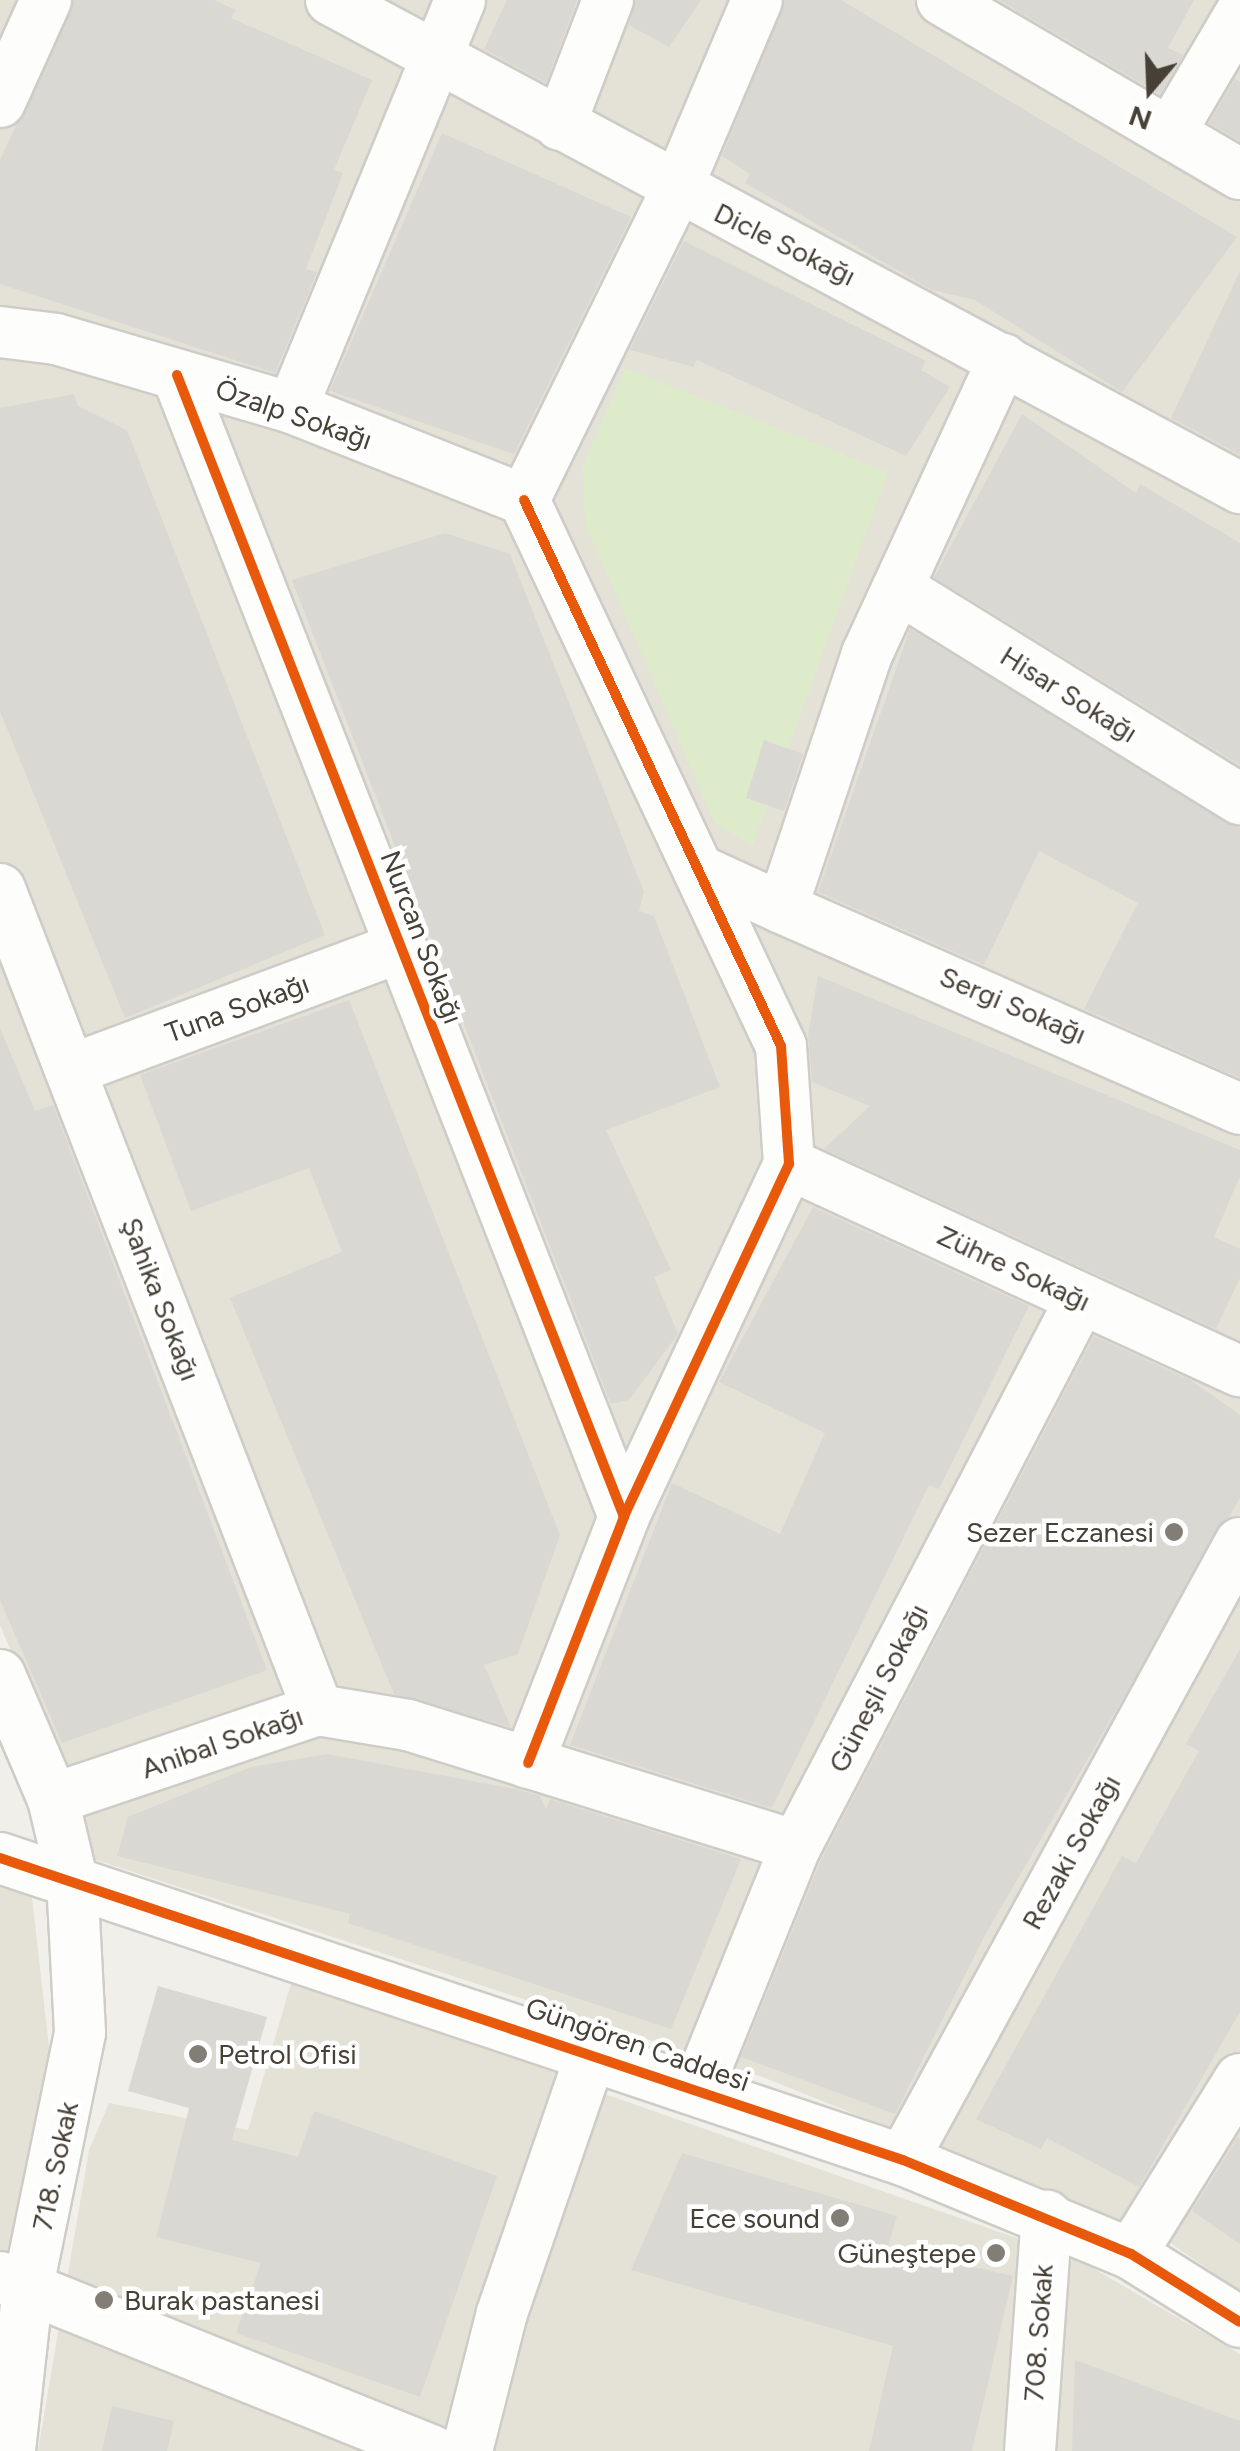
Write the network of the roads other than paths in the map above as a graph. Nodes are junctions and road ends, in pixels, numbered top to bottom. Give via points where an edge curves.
1 (46, 0) edge
2 (331, 0) edge
3 (460, 0) edge
4 (608, 0) edge
5 (757, 0) edge
6 (942, 0) edge
7 (1240, 14) edge
8 (436, 58) junction
9 (0, 102) edge
10 (560, 124) junction
11 (1170, 133) junction
12 (1240, 174) edge
13 (676, 191) junction
14 (0, 332) edge
15 (1004, 358) junction
16 (177, 375) junction
17 (292, 408) junction
18 (1240, 488) edge
19 (524, 500) junction
20 (898, 588) junction
21 (1240, 799) edge
22 (701, 871) junction
23 (0, 889) edge
24 (782, 908) junction
25 (401, 947) junction
26 (73, 1069) junction
27 (1240, 1109) edge
28 (789, 1164) junction
29 (1080, 1298) junction
30 (1240, 1371) edge
31 (624, 1516) junction
32 (1240, 1543) edge
33 (0, 1675) edge
34 (318, 1710) junction
35 (528, 1762) junction
36 (52, 1799) junction
37 (796, 1846) junction
38 (0, 1858) edge
39 (72, 1879) junction
40 (592, 2052) junction
41 (1240, 2079) edge
42 (698, 2088) junction
43 (903, 2160) junction
44 (1046, 2216) junction
45 (1138, 2240) junction
46 (14, 2282) edge
47 (1240, 2322) edge
48 (10, 2451) edge
49 (433, 2451) edge
50 (467, 2451) edge
51 (1030, 2451) edge

1 - 9 street
2 - 8 street, Dicle Sokağı
3 - 8 street
4 - 10 street
5 - 13 street
6 - 11 street
7 - 11 street
8 - 10 street, Dicle Sokağı
8 - 17 street
10 - 13 street, Dicle Sokağı
11 - 12 street
13 - 15 street, Dicle Sokağı
13 - 19 street
14 - 16 street, Özalp Sokağı
15 - 18 street, Dicle Sokağı
15 - 20 street
16 - 17 street, Özalp Sokağı
16 - 25 street, Nurcan Sokağı
17 - 19 street, Özalp Sokağı
19 - 22 street
20 - 21 street, Hisar Sokağı
20 - 24 street
22 - 24 street, Sergi Sokağı
22 - 28 street via 781,1046
23 - 26 street, Şahika Sokağı
24 - 27 street, Sergi Sokağı
25 - 26 street, Tuna Sokağı
25 - 31 street, Nurcan Sokağı
26 - 34 street, Şahika Sokağı
28 - 29 street, Zühre Sokağı
28 - 31 street
29 - 30 street, Zühre Sokağı
29 - 37 street, Güneşli Sokağı
31 - 35 street
32 - 43 street, Rezaki Sokağı
33 - 36 street, 718. Sokak
34 - 35 street, Anibal Sokağı via 408,1725
34 - 36 street, Anibal Sokağı
35 - 37 street, Anibal Sokağı
36 - 39 street, 718. Sokak
37 - 42 street, Güneşli Sokağı
38 - 39 street, Güngören Caddesi
39 - 40 street, Güngören Caddesi
39 - 46 street, 718. Sokak via 80,2033
40 - 42 street, Güngören Caddesi
40 - 50 street via 502,2314
41 - 45 street
42 - 43 street, Güngören Caddesi
43 - 44 street, Güngören Caddesi
44 - 45 street, Güngören Caddesi
44 - 51 street, 708. Sokak
45 - 47 street, Güngören Caddesi
46 - 48 street, 718. Sokak
46 - 49 street

